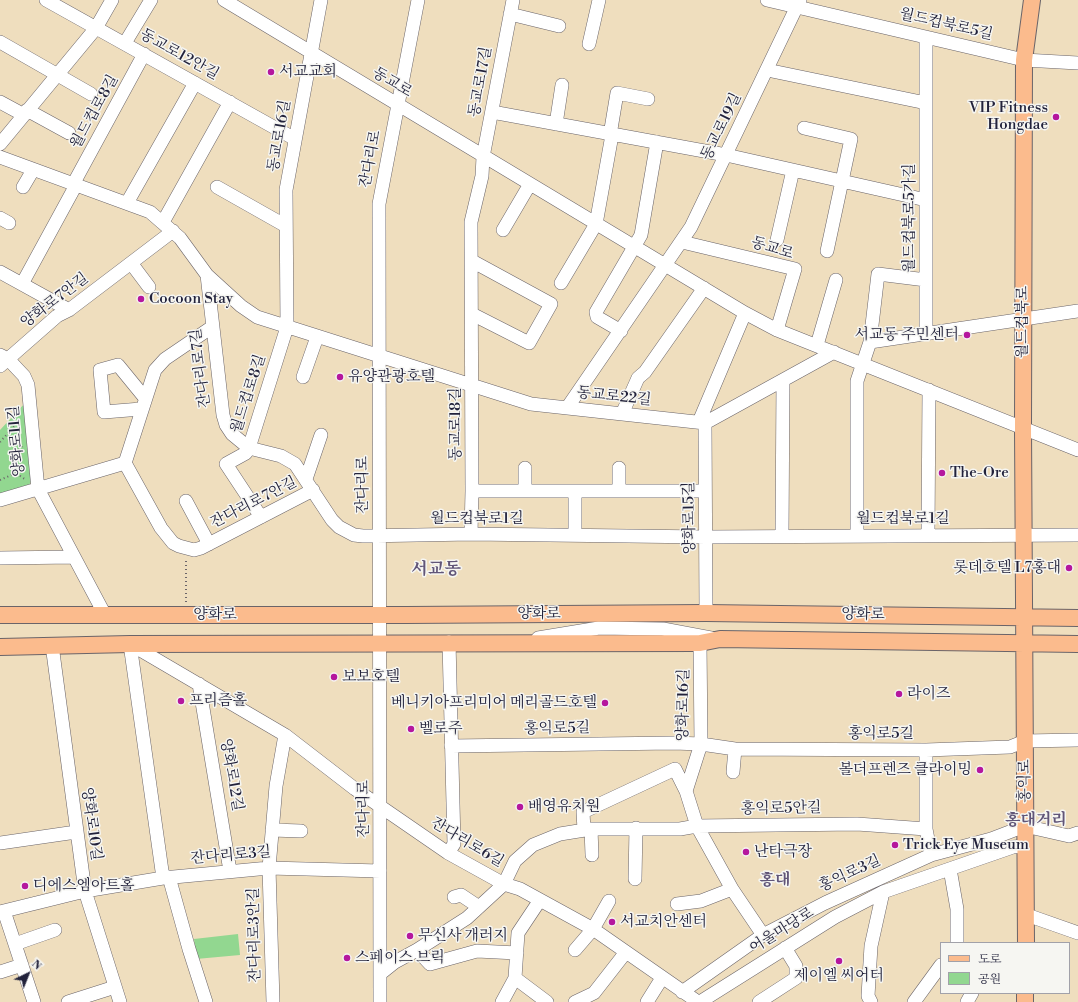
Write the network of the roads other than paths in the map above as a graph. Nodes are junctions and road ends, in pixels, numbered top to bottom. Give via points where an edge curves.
1 (46, 0) edge
2 (112, 0) edge
3 (151, 0) edge
4 (224, 0) edge
5 (320, 0) edge
6 (418, 0) edge
7 (513, 0) edge
8 (599, 0) edge
9 (767, 0) edge
10 (1032, 0) edge
11 (798, 3) edge
12 (238, 4) edge
13 (510, 14) junction
14 (559, 26) dead end
15 (96, 28) junction
16 (926, 37) junction
17 (0, 42) edge
18 (125, 43) junction
19 (589, 44) dead end
20 (311, 53) junction
21 (144, 54) junction
22 (1024, 60) junction
23 (1078, 63) edge
24 (767, 70) junction
25 (57, 75) junction
26 (195, 83) junction
27 (562, 85) dead end
28 (91, 94) dead end
29 (648, 99) dead end
30 (0, 102) edge
31 (230, 102) junction
32 (926, 103) junction
33 (398, 105) junction
34 (492, 112) junction
35 (25, 113) junction
36 (556, 124) junction
37 (804, 128) dead end
38 (69, 133) dead end
39 (612, 135) junction
40 (295, 139) junction
41 (657, 142) junction
42 (0, 144) edge
43 (726, 155) junction
44 (0, 157) edge
45 (484, 157) junction
46 (33, 170) junction
47 (793, 170) junction
48 (841, 180) junction
49 (530, 184) junction
50 (76, 185) junction
51 (24, 187) dead end
52 (217, 187) dead end
53 (926, 200) junction
54 (127, 203) junction
55 (163, 222) junction
56 (596, 224) junction
57 (286, 226) junction
58 (503, 230) dead end
59 (173, 231) junction
60 (777, 240) dead end
61 (682, 242) junction
62 (634, 247) junction
63 (827, 251) dead end
64 (472, 261) junction
65 (131, 263) junction
66 (666, 265) junction
67 (0, 272) edge
68 (207, 275) junction
69 (836, 280) dead end
70 (926, 280) junction
71 (561, 283) dead end
72 (22, 284) junction
73 (149, 287) dead end
74 (704, 288) junction
75 (69, 310) junction
76 (1078, 311) edge
77 (745, 313) junction
78 (472, 314) junction
79 (1024, 319) junction
80 (212, 327) junction
81 (287, 327) junction
82 (776, 330) junction
83 (620, 331) junction
84 (926, 333) junction
85 (316, 336) junction
86 (870, 342) junction
87 (817, 345) junction
88 (834, 352) junction
89 (380, 355) junction
90 (2, 360) edge
91 (862, 364) junction
92 (303, 378) dead end
93 (783, 380) junction
94 (472, 386) junction
95 (929, 390) junction
96 (567, 408) junction
97 (622, 414) junction
98 (705, 423) junction
99 (1023, 428) junction
100 (321, 435) dead end
101 (249, 448) junction
102 (1078, 450) edge
103 (125, 463) junction
104 (525, 468) dead end
105 (619, 468) dead end
106 (306, 479) junction
107 (34, 486) junction
108 (313, 490) junction
109 (525, 491) junction
110 (575, 491) junction
111 (619, 491) junction
112 (705, 491) junction
113 (472, 492) junction
114 (0, 500) edge
115 (186, 501) dead end
116 (261, 517) junction
117 (471, 534) junction
118 (575, 535) junction
119 (857, 535) junction
120 (928, 535) junction
121 (1024, 535) junction
122 (1078, 535) edge
123 (378, 536) junction
124 (782, 536) junction
125 (706, 537) junction
126 (209, 544) junction
127 (74, 557) junction
128 (0, 558) edge
129 (706, 613) junction
130 (0, 615) edge
131 (105, 615) junction
132 (379, 615) junction
133 (1024, 616) junction
134 (1078, 618) edge
135 (720, 639) junction
136 (449, 642) junction
137 (513, 642) junction
138 (700, 642) junction
139 (130, 644) junction
140 (378, 644) junction
141 (1025, 644) junction
142 (1078, 644) edge
143 (52, 646) junction
144 (0, 647) edge
145 (199, 684) junction
146 (285, 735) junction
147 (1025, 740) junction
148 (1078, 740) edge
149 (701, 744) junction
150 (451, 746) junction
151 (735, 749) junction
152 (926, 750) junction
153 (733, 772) dead end
154 (686, 791) junction
155 (381, 807) junction
156 (698, 826) junction
157 (1025, 826) junction
158 (636, 828) junction
159 (926, 828) junction
160 (272, 830) junction
161 (588, 830) junction
162 (301, 831) dead end
163 (76, 832) junction
164 (1078, 833) edge
165 (0, 842) edge
166 (1024, 846) junction
167 (448, 853) junction
168 (592, 855) dead end
169 (931, 855) junction
170 (908, 865) junction
171 (269, 868) junction
172 (950, 869) junction
173 (230, 871) junction
174 (380, 871) junction
175 (166, 877) junction
176 (635, 879) dead end
177 (915, 880) junction
178 (504, 884) junction
179 (732, 889) junction
180 (85, 891) junction
181 (883, 892) junction
182 (454, 897) dead end
183 (540, 900) junction
184 (609, 901) dead end
185 (828, 902) junction
186 (677, 904) dead end
187 (479, 907) junction
188 (2, 911) edge
189 (1026, 915) junction
190 (835, 917) junction
191 (593, 929) junction
192 (55, 930) dead end
193 (1078, 934) edge
194 (763, 935) junction
195 (957, 942) edge
196 (1026, 942) edge
197 (15, 944) junction
198 (785, 948) junction
199 (417, 950) junction
200 (575, 950) dead end
201 (626, 952) junction
202 (517, 953) junction
203 (22, 965) junction
204 (940, 966) edge
205 (0, 972) edge
206 (380, 974) junction
207 (515, 978) junction
208 (662, 978) junction
209 (115, 987) junction
210 (682, 992) junction
211 (34, 1002) edge
212 (68, 1002) edge
213 (120, 1002) edge
214 (206, 1002) edge
215 (273, 1002) edge
216 (381, 1002) edge
217 (502, 1002) edge
218 (547, 1002) edge
219 (575, 1002) edge
220 (647, 1002) edge
221 (699, 1002) edge
222 (759, 1002) edge
223 (871, 1002) edge
224 (914, 1002) edge

1 - 15 street, 동교로12안길
2 - 15 street
3 - 18 street
4 - 12 street, 동교로
5 - 20 street, 동교로16길
6 - 33 street, 잔다리로
7 - 13 street, 동교로17길
8 - 19 street
9 - 11 street, 월드컵북로5길
10 - 22 main road, 월드컵북로
11 - 16 street, 월드컵북로5길
11 - 24 street, 동교로19길
12 - 20 street, 동교로
13 - 14 street
13 - 34 street, 동교로17길
15 - 18 street, 동교로12안길
15 - 25 street
16 - 22 street, 월드컵북로5길
16 - 32 street, 월드컵북로5가길
17 - 25 street
18 - 21 street, 동교로12안길
20 - 33 street, 동교로
20 - 40 street, 동교로16길
21 - 26 street, 동교로12안길
21 - 50 street, 월드컵로8길 via 76,179
22 - 23 street, 월드컵북로5길
22 - 79 main road, 월드컵북로
24 - 32 street
24 - 43 street, 동교로19길
25 - 28 street
25 - 35 street
26 - 31 street, 동교로12안길
26 - 54 street
27 - 36 street
29 - 39 street via 617,93
30 - 35 street
31 - 40 street, 동교로12안길
31 - 55 street
32 - 53 street, 월드컵북로5가길
33 - 45 street, 동교로
33 - 89 street, 잔다리로 via 379,204
34 - 36 street
34 - 45 street, 동교로17길
35 - 38 street
35 - 42 street
36 - 39 street
37 - 48 street via 851,139
39 - 41 street
39 - 56 street
40 - 57 street, 동교로16길 via 286,190
41 - 43 street
41 - 62 street via 640,235
43 - 47 street
43 - 61 street, 동교로19길
44 - 46 street
45 - 49 street, 동교로
45 - 64 street, 동교로18길 via 471,222
46 - 50 street
46 - 51 street
47 - 48 street
47 - 60 street
48 - 53 street
48 - 63 street via 842,186
49 - 56 street, 동교로
49 - 58 street
50 - 54 street
50 - 72 street, 월드컵로8길
52 - 57 street
53 - 70 street, 월드컵북로5가길
54 - 55 street via 150,212
55 - 59 street
56 - 62 street, 동교로
56 - 71 street
57 - 81 street, 동교로16길
59 - 65 street, 양화로7안길
59 - 68 street
61 - 66 street, 동교로19길
61 - 82 street, 동교로 via 795,269
62 - 66 street, 동교로
62 - 83 street via 596,312 597,317
64 - 78 street, 동교로18길
64 - 78 street via 551,304 529,344
65 - 73 street
65 - 75 street, 양화로7안길
66 - 74 street, 동교로
66 - 83 street
67 - 72 street
68 - 80 street, 잔다리로7길
68 - 81 street via 240,306 257,317
69 - 87 street
70 - 84 street, 월드컵북로5가길
70 - 86 street via 878,274
72 - 75 street
74 - 77 street, 동교로
74 - 97 street via 645,372 638,378
75 - 90 street, 양화로7안길 via 57,316
76 - 79 street
77 - 82 street, 동교로
77 - 98 street via 701,417
78 - 94 street, 동교로18길
79 - 84 street
79 - 99 main road, 월드컵북로
80 - 101 street, 잔다리로7길 via 226,425 232,434
80 - 103 street via 162,362 155,370
81 - 85 street
81 - 101 street, 월드컵로8길
82 - 87 street, 동교로
83 - 96 street
84 - 86 street
85 - 89 street
85 - 92 street
86 - 91 street
87 - 88 street, 동교로
88 - 91 street, 동교로
88 - 93 street
89 - 94 street, 동교로22길
89 - 123 street, 잔다리로
90 - 107 street, 양화로11길 via 24,376 28,385
91 - 95 street, 동교로
91 - 119 street via 857,381
93 - 98 street
93 - 124 street
94 - 96 street, 동교로22길 via 531,404
94 - 113 street, 동교로18길
95 - 99 street, 동교로
95 - 120 street
96 - 97 street, 동교로22길
97 - 98 street, 동교로22길
98 - 112 street, 양화로15길
99 - 102 street, 동교로
99 - 121 main road, 월드컵북로
100 - 106 street
101 - 106 street, 잔다리로7길 via 289,460
101 - 116 street via 246,453 226,464
103 - 107 street, 양화로11길
103 - 126 street, 잔다리로7안길 via 167,537 173,543 194,550
104 - 109 street
105 - 111 street
106 - 108 street, 잔다리로7길
107 - 114 street
107 - 127 street, 양화로11길
108 - 116 street, 잔다리로7안길
108 - 123 street, 잔다리로7길 via 332,520 342,529 354,535
109 - 110 street
109 - 113 street
110 - 111 street
110 - 118 street
111 - 112 street
112 - 125 street, 양화로15길
113 - 117 street, 동교로18길
115 - 126 street, 잔다리로7안길
116 - 126 street, 잔다리로7안길
117 - 118 street, 월드컵북로1길
117 - 123 street, 월드컵북로1길
118 - 125 street, 월드컵북로1길
119 - 120 street, 월드컵북로1길
119 - 124 street, 월드컵북로1길
120 - 121 street, 월드컵북로1길
121 - 122 street, 월드컵북로1길
121 - 133 main road, 월드컵북로
123 - 132 street, 잔다리로
124 - 125 street, 월드컵북로1길
125 - 129 street, 양화로15길
127 - 128 street
127 - 131 street, 양화로11길
129 - 132 main road, 양화로
129 - 133 main road, 양화로
130 - 131 main road, 양화로
131 - 132 main road, 양화로
132 - 140 street, 잔다리로
133 - 134 main road, 양화로
133 - 141 main road, 월드컵북로
135 - 137 street via 663,629 598,628
135 - 138 main road, 양화로
135 - 141 main road, 양화로
136 - 137 main road, 양화로
136 - 140 main road, 양화로
136 - 150 street
137 - 138 main road, 양화로
138 - 149 street, 양화로16길
139 - 140 main road, 양화로
139 - 143 main road, 양화로
139 - 145 street
139 - 175 street
140 - 155 street, 잔다리로
141 - 142 main road, 양화로
141 - 147 main road, 홍익로
143 - 144 main road, 양화로
143 - 163 street, 양화로10길
145 - 146 street
145 - 173 street, 양화로12길
146 - 155 street
146 - 160 street via 276,786
147 - 148 street
147 - 152 street, 홍익로5길 via 1010,747
147 - 157 main road, 홍익로
149 - 150 street, 홍익로5길
149 - 151 street, 홍익로5길
149 - 154 street, 양화로16길
150 - 167 street via 454,844
151 - 152 street, 홍익로5길
151 - 153 street
152 - 159 street
154 - 156 street
154 - 161 street via 675,769 583,812
155 - 167 street, 잔다리로6길
155 - 174 street, 잔다리로
156 - 158 street, 홍익로5안길 via 680,829
156 - 159 street, 홍익로5안길 via 857,824
156 - 179 street
157 - 164 street via 1069,836
157 - 166 main road, 홍익로
157 - 169 street, 홍익로3길
158 - 161 street, 홍익로5안길
158 - 176 street
159 - 169 street
160 - 162 street
160 - 171 street
161 - 168 street
161 - 178 street, 홍익로5안길 via 560,834 534,845 515,861
163 - 165 street
163 - 180 street, 양화로10길
166 - 172 street, 어울마당로 via 1013,847
166 - 189 main road, 홍익로
167 - 178 street, 잔다리로6길
169 - 170 street, 홍익로3길
170 - 177 street
170 - 185 street, 홍익로3길
171 - 173 street, 잔다리로3길
171 - 174 street, 잔다리로3길
171 - 215 street, 잔다리로3안길
172 - 177 street, 어울마당로
172 - 195 street via 957,908
173 - 175 street, 잔다리로3길
174 - 206 street, 잔다리로
175 - 180 street, 잔다리로3길
175 - 214 street
177 - 181 street, 어울마당로
178 - 183 street, 잔다리로6길
178 - 187 street
179 - 186 street via 701,901
179 - 194 street
180 - 188 street, 잔다리로3길
180 - 209 street, 양화로10길
181 - 190 street, 어울마당로
181 - 223 street via 871,946 868,996
182 - 187 street via 461,895
183 - 191 street, 잔다리로6길
183 - 202 street via 518,933
184 - 191 street
185 - 190 street
185 - 194 street, 홍익로3길
187 - 199 street via 467,918
188 - 197 street
189 - 193 street
189 - 196 main road, 홍익로
190 - 198 street, 어울마당로
191 - 200 street
191 - 201 street, 잔다리로6길
192 - 197 street
194 - 210 street, 홍익로3길
197 - 203 street
198 - 221 street, 어울마당로
198 - 222 street via 796,966 796,978
199 - 202 street via 430,964 477,951
199 - 206 street
201 - 208 street, 잔다리로6길
201 - 219 street via 594,993
202 - 207 street
203 - 205 street
203 - 211 street
204 - 224 street
206 - 216 street, 잔다리로
207 - 217 street
207 - 218 street
208 - 210 street, 잔다리로6길
208 - 220 street
209 - 212 street
209 - 213 street, 양화로10길
210 - 221 street, 잔다리로6길

